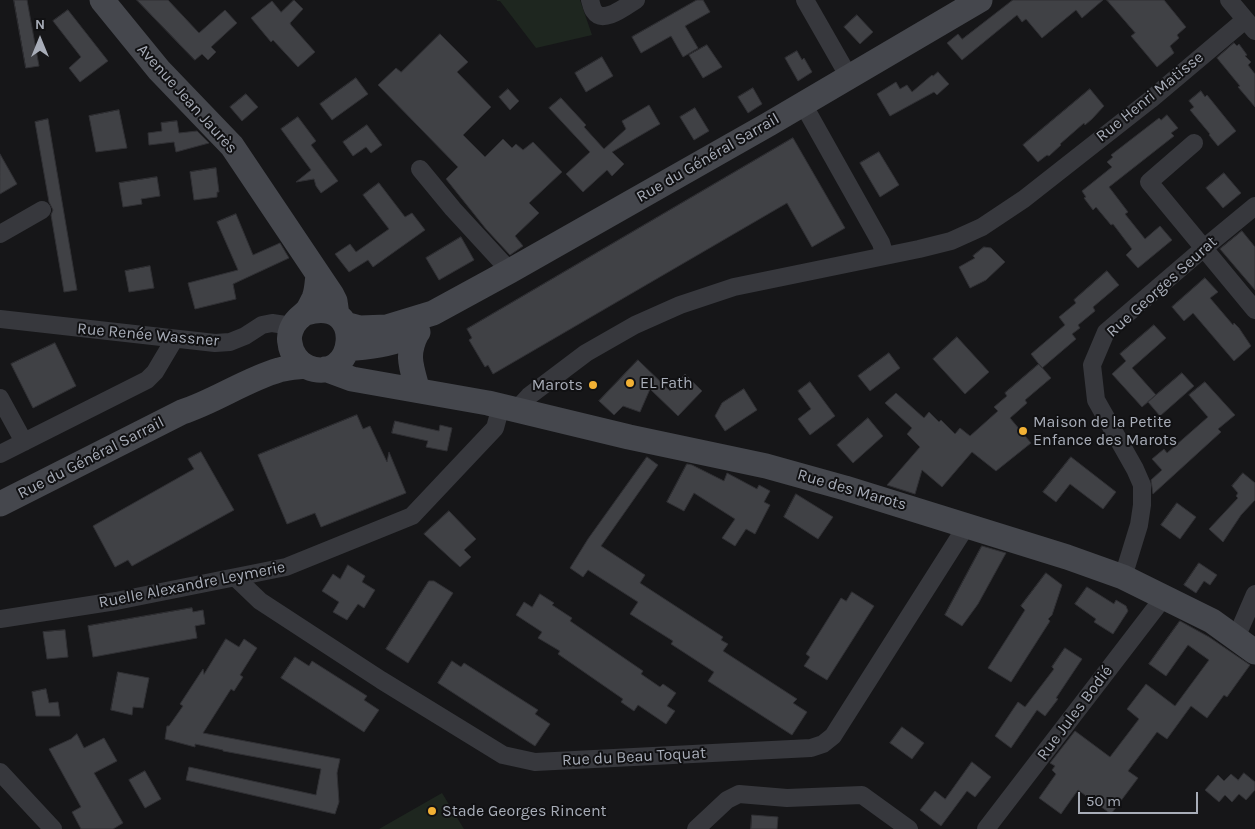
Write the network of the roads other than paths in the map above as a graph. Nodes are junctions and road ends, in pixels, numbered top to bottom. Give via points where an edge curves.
1 (102, 0) edge
2 (590, 0) edge
3 (636, 0) edge
4 (806, 0) edge
5 (980, 0) edge
6 (1229, 0) edge
7 (1251, 23) edge
8 (849, 77) junction
9 (803, 104) junction
10 (1194, 143) dead end
11 (420, 169) dead end
12 (42, 210) dead end
13 (1253, 212) edge
14 (0, 234) edge
15 (1204, 248) junction
16 (885, 256) junction
17 (510, 271) junction
18 (318, 275) junction
19 (1255, 310) edge
20 (433, 313) junction
21 (0, 319) edge
22 (341, 320) junction
23 (296, 327) junction
24 (417, 333) junction
25 (174, 340) junction
26 (347, 350) junction
27 (316, 368) junction
28 (422, 388) junction
29 (0, 398) edge
30 (509, 408) junction
31 (182, 412) junction
32 (24, 442) junction
33 (0, 454) edge
34 (0, 504) edge
35 (967, 524) junction
36 (1123, 577) junction
37 (236, 578) junction
38 (1255, 594) edge
39 (1164, 597) junction
40 (0, 619) edge
41 (1245, 645) edge
42 (0, 772) edge
43 (48, 823) edge
44 (696, 829) edge
45 (909, 829) edge
46 (986, 829) edge

1 - 18 main road, Avenue Jean Jaurès via 159,70 232,146
2 - 3 street via 594,12 606,17
4 - 8 street
5 - 8 main road, Rue du Général Sarrail
6 - 7 street
7 - 16 street, Rue Henri Matisse via 982,228 951,241
8 - 9 main road, Rue du Général Sarrail
9 - 16 street via 881,243
9 - 17 main road, Rue du Général Sarrail
10 - 15 street via 1149,182
11 - 17 street
12 - 14 street
13 - 15 street, Rue Georges Seurat
15 - 19 street
15 - 36 street, Rue Georges Seurat via 1106,332 1092,364 1096,400 1142,485 1139,525
16 - 30 street, Rue Henri Matisse via 734,286 635,325 586,353
17 - 20 main road, Rue du Général Sarrail
18 - 22 main road, Avenue Jean Jaurès via 335,301
18 - 23 main road via 316,295
20 - 22 main road, Rue du Général Sarrail via 387,327 360,328
20 - 24 main road, Rue du Général Sarrail
21 - 25 street, Rue Renée Wassner
22 - 23 main road via 327,311 316,310
22 - 26 main road via 348,333
23 - 25 street, Rue Renée Wassner via 272,323 262,325 230,342
23 - 27 main road via 292,353 298,361
23 - 31 main road, Rue du Général Sarrail via 260,366 199,399
24 - 26 main road via 380,346
24 - 28 main road, Rue du Général Sarrail via 409,356
25 - 32 street via 147,380
26 - 27 main road via 334,366
26 - 28 main road, Rue des Marots via 355,365
27 - 28 main road, Rue des Marots via 367,382
27 - 31 main road, Rue du Général Sarrail via 280,369
28 - 30 main road, Rue des Marots
29 - 32 street
30 - 35 main road, Rue des Marots via 766,466
30 - 37 street, Ruelle Alexandre Leymerie via 495,428 412,516 286,567
31 - 34 main road, Rue du Général Sarrail
32 - 33 street
35 - 36 main road, Rue des Marots
35 - 37 street, Rue du Beau Toquat via 833,736 811,748 535,762 503,755 260,601
36 - 39 main road, Rue des Marots
37 - 40 street, Ruelle Alexandre Leymerie
38 - 41 street
39 - 41 main road, Rue des Marots via 1212,621
39 - 46 street, Rue Jules Bodié
42 - 43 street
44 - 45 street via 726,800 739,794 787,798 862,795

